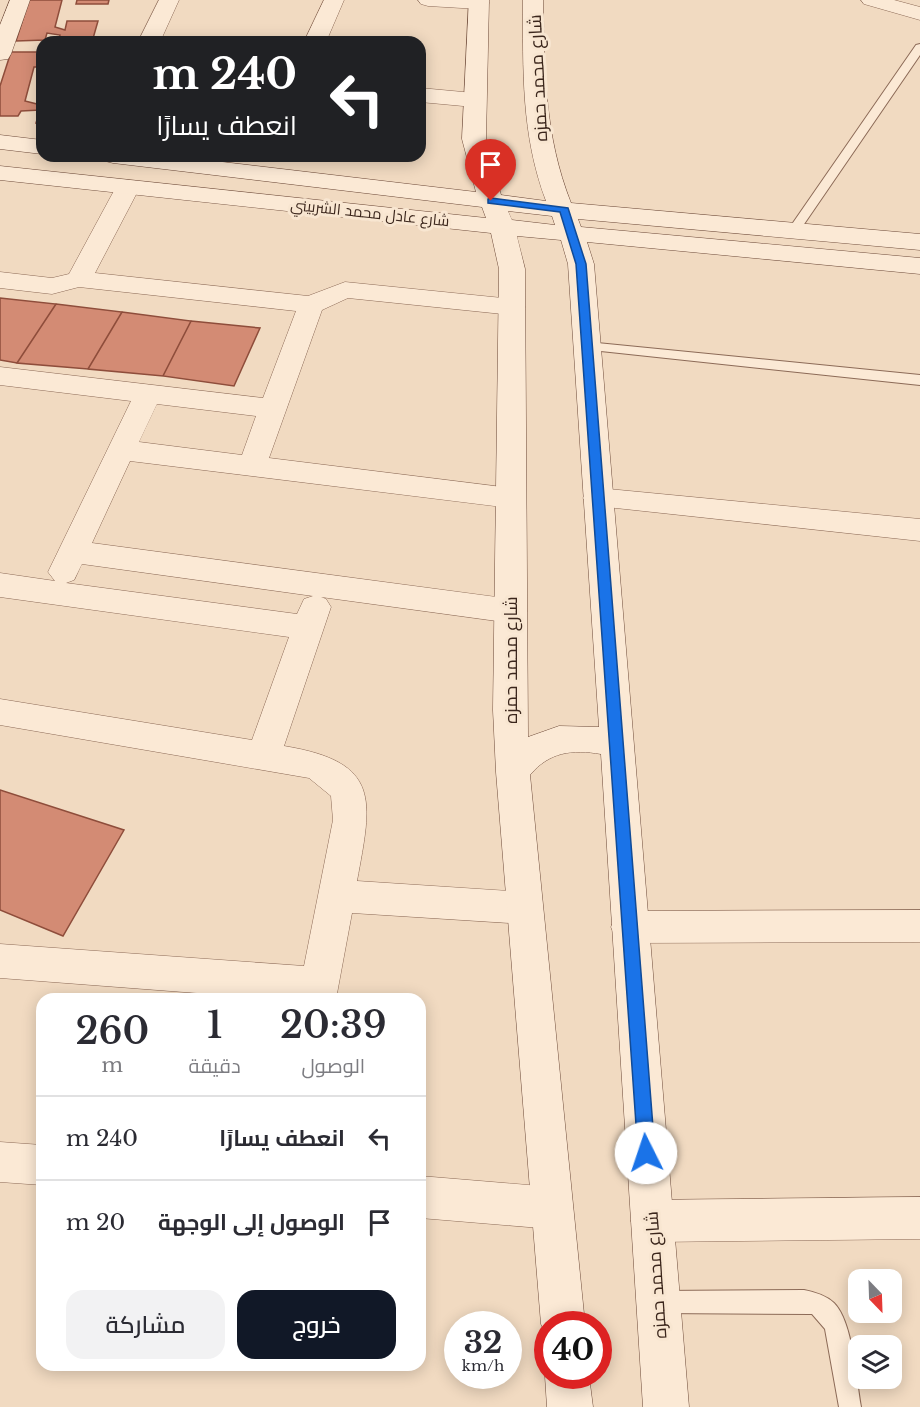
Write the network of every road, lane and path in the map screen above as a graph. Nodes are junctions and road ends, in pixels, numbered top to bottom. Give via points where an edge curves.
1 (20, 0) edge
2 (169, 0) edge
3 (334, 0) edge
4 (428, 0) edge
5 (533, 0) edge
6 (871, 0) edge
7 (479, 2) edge
8 (920, 14) edge
9 (152, 36) edge
10 (318, 36) edge
11 (920, 47) edge
12 (0, 54) edge
13 (426, 96) edge
14 (474, 100) junction
15 (0, 142) edge
16 (36, 146) edge
17 (153, 162) edge
18 (0, 173) edge
19 (128, 187) junction
20 (497, 214) junction
21 (568, 222) junction
22 (794, 230) junction
23 (920, 242) edge
24 (920, 266) edge
25 (79, 279) junction
26 (0, 280) edge
27 (311, 305) junction
28 (512, 307) junction
29 (587, 346) junction
30 (0, 376) edge
31 (920, 380) edge
32 (148, 394) junction
33 (273, 409) junction
34 (121, 450) junction
35 (252, 466) junction
36 (511, 498) junction
37 (598, 498) junction
38 (920, 530) edge
39 (72, 552) junction
40 (0, 585) edge
41 (323, 586) junction
42 (53, 593) junction
43 (511, 611) junction
44 (308, 628) junction
45 (0, 712) edge
46 (616, 745) junction
47 (264, 756) junction
48 (513, 772) junction
49 (336, 896) junction
50 (524, 908) junction
51 (920, 926) edge
52 (629, 927) junction
53 (0, 961) edge
54 (318, 992) edge
55 (0, 1162) edge
56 (36, 1165) edge
57 (426, 1198) edge
58 (552, 1208) junction
59 (920, 1218) edge
60 (652, 1221) junction
61 (658, 1302) junction
62 (561, 1311) edge
63 (568, 1389) edge
64 (570, 1407) edge
65 (666, 1407) edge
66 (850, 1407) edge

1 - 12 street
2 - 9 street
3 - 10 street
4 - 7 street
5 - 21 street, شارع محمد حمزه via 537,124 545,161
6 - 8 street
7 - 14 street, شارع محمد حمزه
11 - 22 lane
13 - 14 street
14 - 20 street, شارع محمد حمزه via 477,159
15 - 16 street
17 - 20 street, شارع عادل محمد الشربيني
18 - 19 street, شارع عادل محمد الشربيني
19 - 20 street, شارع عادل محمد الشربيني
19 - 25 street
20 - 21 street, شارع عادل محمد الشربيني
20 - 28 street, شارع محمد حمزه via 512,269
21 - 22 street, شارع عادل محمد الشربيني
21 - 24 street, شارع عادل محمد الشربيني
21 - 29 street, شارع محمد حمزه via 581,264
22 - 23 street, شارع عادل محمد الشربيني
25 - 26 street via 52,286
25 - 27 street
27 - 28 street via 345,290
27 - 33 street
28 - 36 street, شارع محمد حمزه
29 - 31 lane
29 - 37 street, شارع محمد حمزه
30 - 32 street
32 - 33 street
32 - 34 street
33 - 35 street
34 - 35 street
34 - 39 street
35 - 36 street
36 - 43 street, شارع محمد حمزه
37 - 38 street
37 - 46 street, شارع محمد حمزه
39 - 41 street
39 - 42 street
40 - 42 street
41 - 43 street
41 - 44 street
42 - 44 street
43 - 48 street, شارع محمد حمزه
44 - 47 street
45 - 47 street
46 - 48 street via 597,738 556,739 523,758
46 - 52 street, شارع محمد حمزه
47 - 49 street via 316,765 334,774 345,786 352,803 351,820
48 - 50 street, شارع محمد حمزه
49 - 50 street
49 - 54 street
50 - 58 street, شارع محمد حمزه
51 - 52 street
52 - 60 street, شارع محمد حمزه
53 - 54 street
55 - 56 street
57 - 58 street
58 - 62 street, شارع محمد حمزه
59 - 60 street
60 - 61 street, شارع محمد حمزه
61 - 65 street, شارع محمد حمزه
61 - 66 lane via 804,1301 825,1308 836,1329
63 - 64 street

